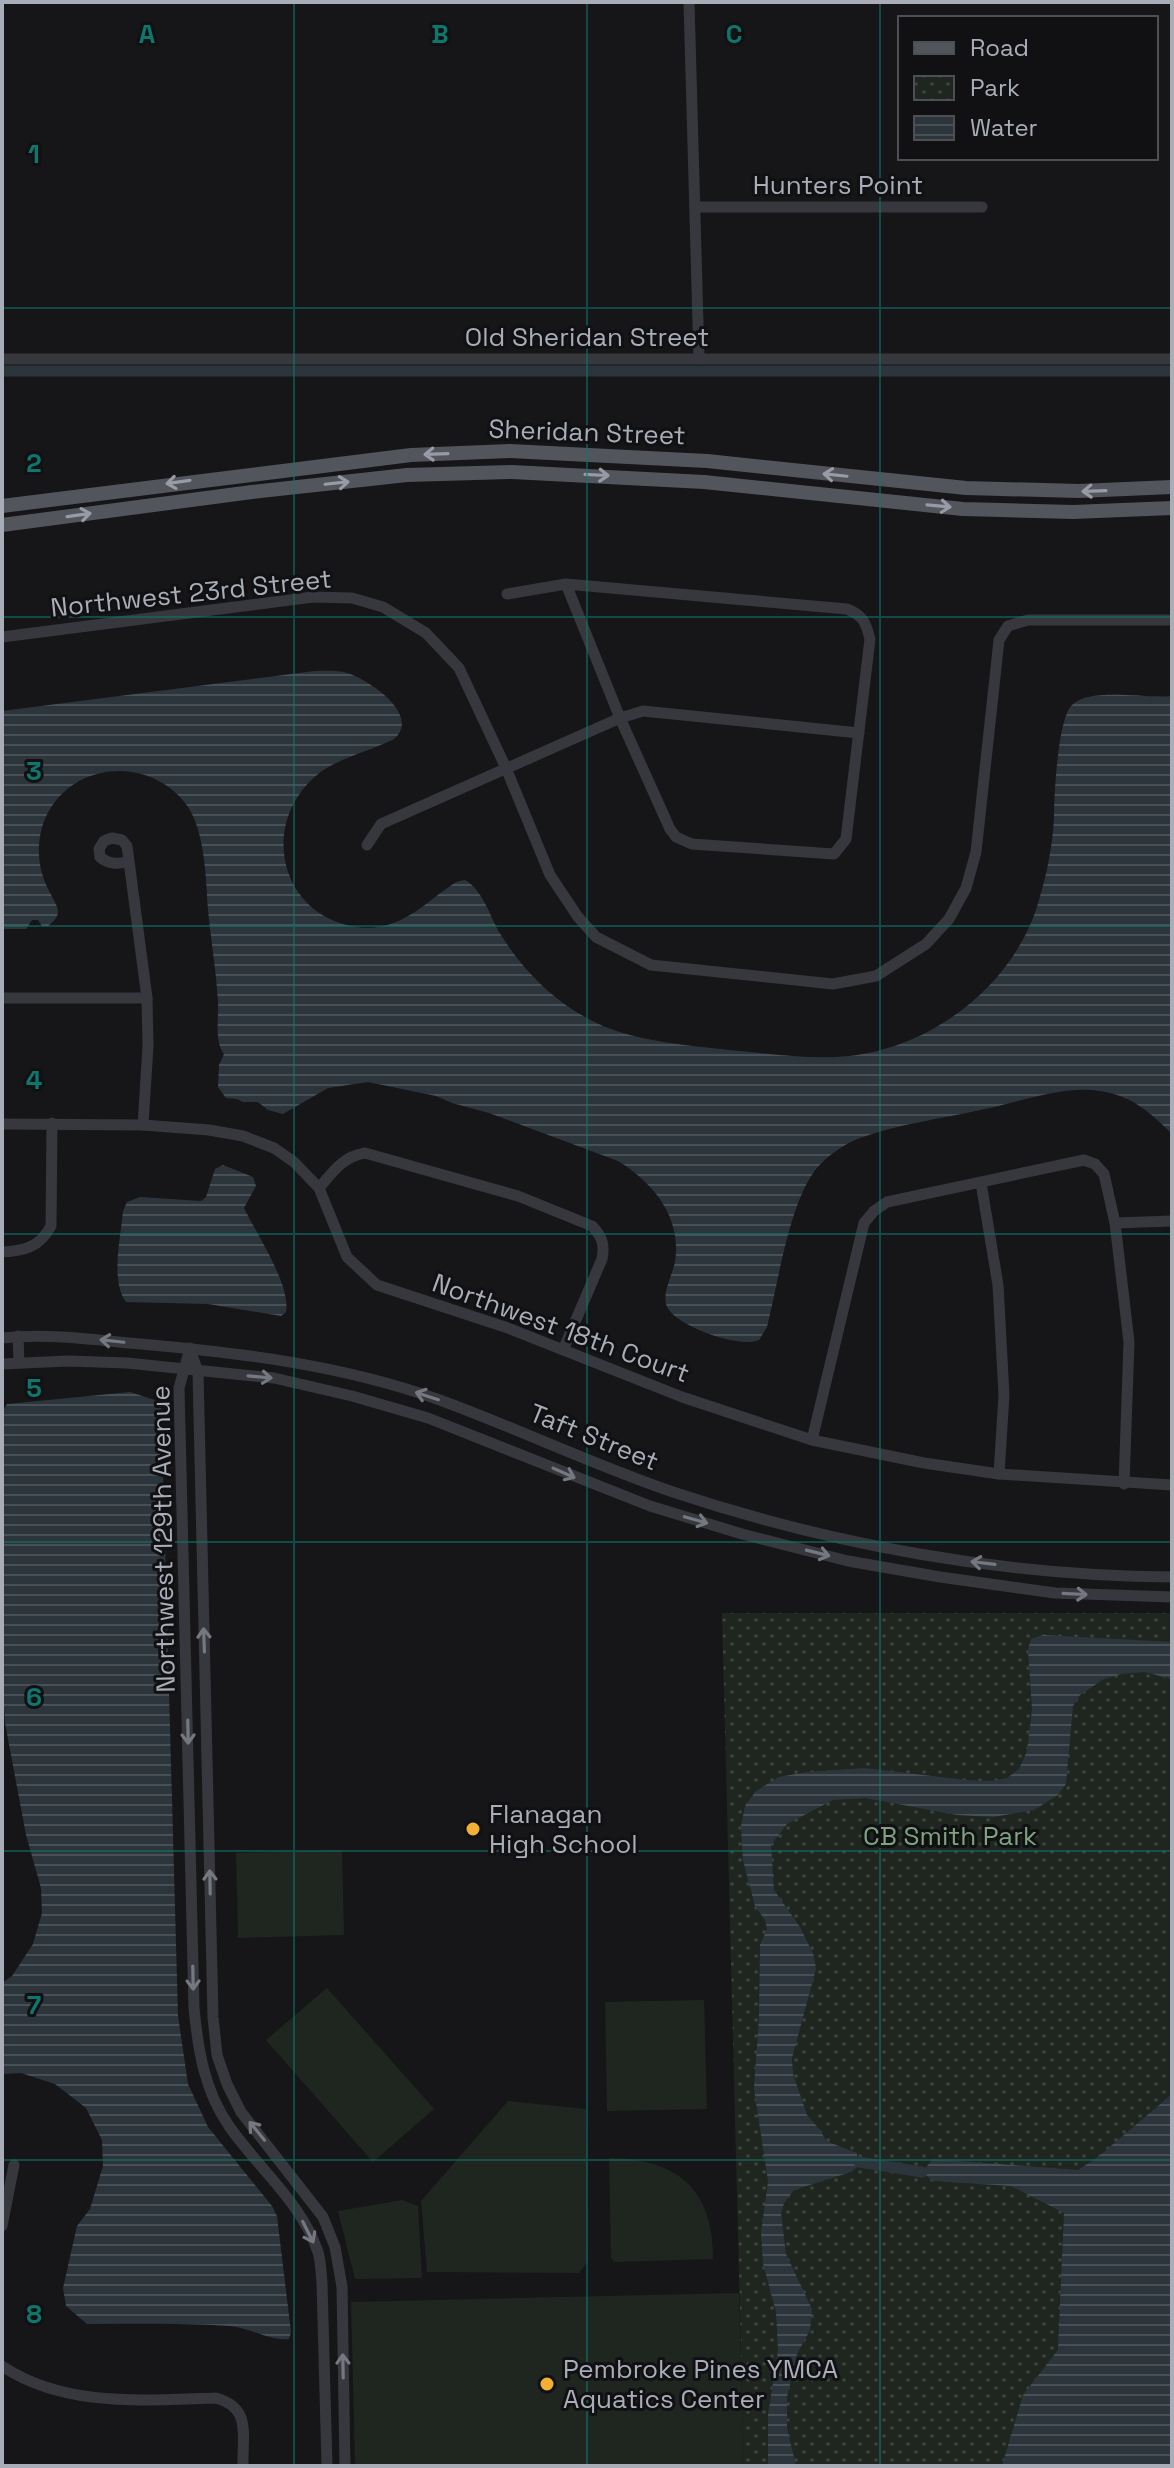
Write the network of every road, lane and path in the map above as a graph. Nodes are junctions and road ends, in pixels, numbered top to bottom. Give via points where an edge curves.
1 (689, 2) edge
2 (695, 207) junction
3 (982, 207) dead end
4 (2, 359) edge
5 (699, 359) junction
6 (1172, 359) edge
7 (1172, 487) edge
8 (2, 506) edge
9 (1172, 508) edge
10 (2, 525) edge
11 (566, 584) junction
12 (507, 594) dead end
13 (1172, 620) edge
14 (2, 637) edge
15 (620, 718) junction
16 (859, 733) junction
17 (506, 768) junction
18 (367, 845) dead end
19 (128, 861) dead end
20 (2, 998) edge
21 (147, 998) junction
22 (52, 1123) junction
23 (2, 1124) edge
24 (143, 1125) junction
25 (981, 1183) junction
26 (319, 1188) junction
27 (1172, 1221) edge
28 (1115, 1223) junction
29 (2, 1252) edge
30 (18, 1336) junction
31 (2, 1338) edge
32 (190, 1348) junction
33 (563, 1350) junction
34 (19, 1363) junction
35 (2, 1364) edge
36 (183, 1370) junction
37 (198, 1372) junction
38 (500, 1423) junction
39 (812, 1440) junction
40 (493, 1442) junction
41 (999, 1474) junction
42 (1124, 1484) junction
43 (1172, 1485) edge
44 (1172, 1577) edge
45 (1172, 1597) edge
46 (209, 1830) junction
47 (191, 1844) junction
48 (14, 2165) dead end
49 (2, 2226) edge
50 (2, 2366) edge
51 (243, 2466) edge
52 (327, 2466) edge
53 (345, 2466) edge

1 - 2 street
2 - 3 street, Hunters Point
2 - 5 street
4 - 5 street, Old Sheridan Street
5 - 6 street, Old Sheridan Street
7 -> 8 main road, Sheridan Street via 966,488 707,461 510,451 396,456
10 -> 9 main road, Sheridan Street via 392,477 512,472 704,482 963,509
11 - 12 street
11 - 15 street
11 - 16 street via 847,609 865,620 870,639
13 - 17 street, Northwest 23rd Street via 1028,620 1008,626 999,640 976,852 966,888 949,919 926,944 876,976 833,984 651,965 596,937 550,875
14 - 17 street, Northwest 23rd Street via 313,597 352,598 383,607 426,633 459,668
15 - 16 street via 643,711
15 - 16 street via 676,837 692,844 834,854 846,839
15 - 17 street
17 - 18 street via 381,824
19 - 21 street
20 - 21 street
21 - 24 street
22 - 23 street, Northwest 18th Court
22 - 24 street, Northwest 18th Court
22 - 29 street via 51,1226 38,1244
24 - 26 street, Northwest 18th Court via 243,1136 274,1148
25 - 28 street via 1084,1160 1104,1174
25 - 39 street via 887,1202 864,1223
25 - 41 street via 998,1285 1004,1395
26 - 33 street, Northwest 18th Court via 347,1257 377,1285
26 - 33 street via 341,1162 365,1153 518,1196 592,1226 601,1236 602,1259
27 - 28 street
28 - 42 street via 1129,1342
30 - 31 street, Taft Street
32 -> 30 street, Taft Street
30 - 34 street
32 - 36 street, Northwest 129th Avenue
32 - 37 street, Northwest 129th Avenue
38 -> 32 street, Taft Street via 358,1375
33 - 39 street, Northwest 18th Court
34 - 35 street, Taft Street
34 - 36 street, Taft Street via 127,1363
36 - 37 street, Taft Street
36 -> 47 street, Northwest 129th Avenue via 179,1388
37 -> 40 street, Taft Street via 274,1378 352,1396
46 -> 37 street, Northwest 129th Avenue
38 - 40 street
44 -> 38 street, Taft Street via 1059,1572 852,1540 676,1493
39 - 41 street, Northwest 18th Court
40 -> 45 street, Taft Street via 650,1506 848,1561 1055,1593
41 - 42 street, Northwest 18th Court
42 - 43 street, Northwest 18th Court
46 - 47 street
53 -> 46 street, Northwest 129th Avenue via 342,2287 335,2247 323,2217 241,2112 217,2055
47 -> 52 street, Northwest 129th Avenue via 199,2058 227,2124 307,2227 319,2255
48 - 49 street
50 - 51 street via 39,2385 78,2396 230,2402 242,2416

